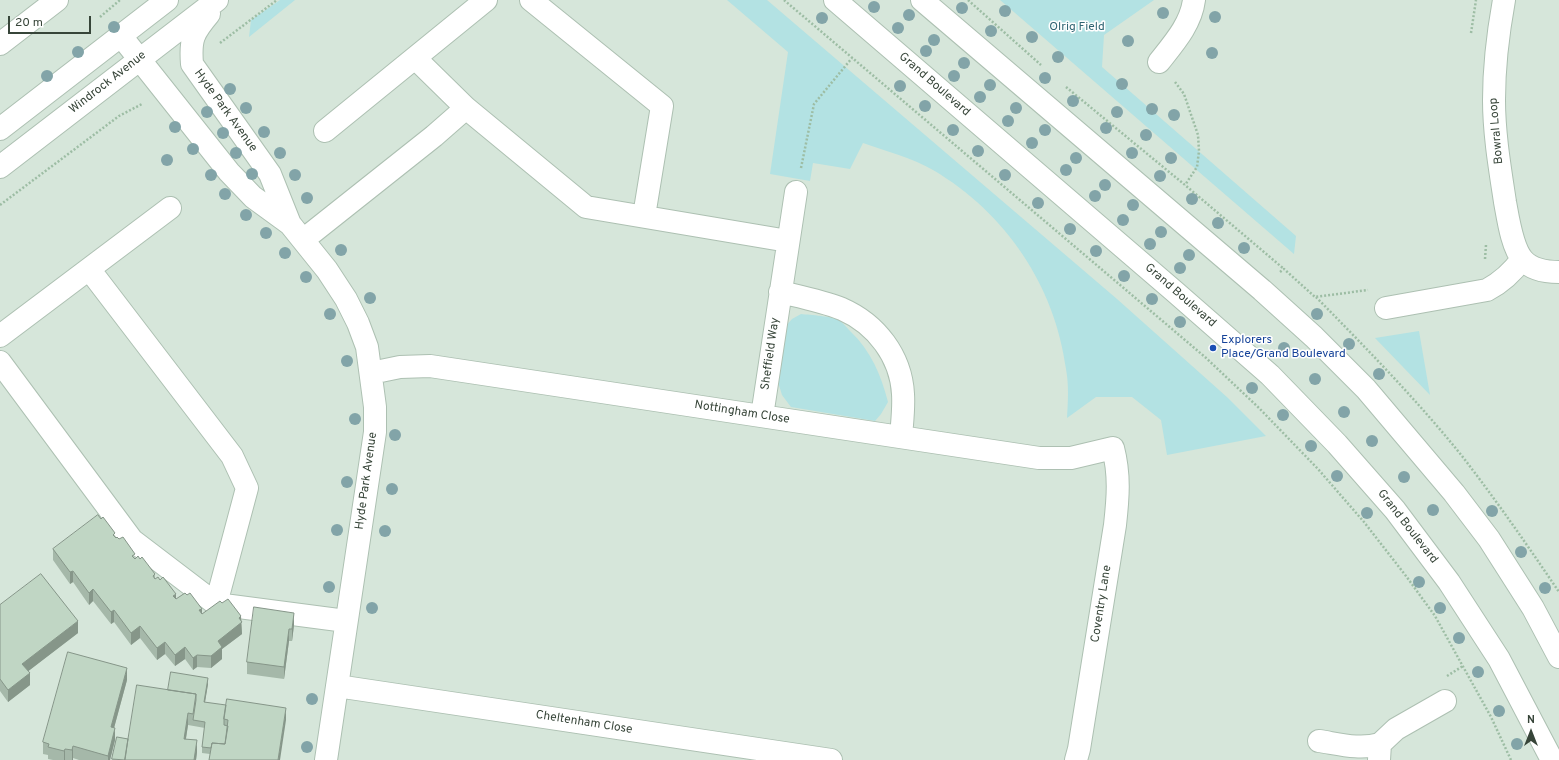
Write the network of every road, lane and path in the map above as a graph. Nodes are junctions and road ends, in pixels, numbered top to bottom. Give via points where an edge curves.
1 (57, 0) edge
2 (168, 0) edge
3 (217, 0) edge
4 (222, 0) edge
5 (277, 0) edge
6 (486, 0) edge
7 (532, 0) edge
8 (784, 0) edge
9 (835, 0) edge
10 (922, 0) edge
11 (968, 0) edge
12 (1194, 0) edge
13 (1476, 0) edge
14 (1504, 0) edge
15 (121, 36) junction
16 (1470, 40) dead end
17 (0, 44) edge
18 (415, 58) junction
19 (852, 58) junction
20 (139, 59) junction
21 (1159, 62) joint
22 (192, 64) junction
23 (1045, 69) dead end
24 (1063, 84) dead end
25 (162, 87) junction
26 (466, 108) junction
27 (0, 129) edge
28 (324, 131) dead end
29 (0, 167) edge
30 (1185, 185) junction
31 (796, 192) joint
32 (0, 205) edge
33 (170, 208) dead end
34 (644, 216) junction
35 (297, 232) junction
36 (788, 241) junction
37 (1486, 243) dead end
38 (1522, 259) junction
39 (1484, 262) dead end
40 (89, 269) junction
41 (1284, 269) junction
42 (1559, 272) edge
43 (1370, 289) dead end
44 (1262, 290) junction
45 (780, 292) junction
46 (1386, 308) dead end
47 (0, 336) edge
48 (0, 362) edge
49 (371, 373) junction
50 (762, 416) junction
51 (901, 437) junction
52 (1113, 448) joint
53 (216, 604) junction
54 (346, 621) junction
55 (1559, 657) edge
56 (337, 686) junction
57 (1445, 701) dead end
58 (1319, 741) dead end
59 (717, 752) edge
60 (1380, 752) edge
61 (326, 760) edge
62 (831, 760) edge
63 (1076, 760) edge
64 (1511, 760) edge
65 (1552, 760) edge

1 - 17 street
2 - 15 street
3 - 20 street, Windrock Avenue
4 - 22 street, Hyde Park Avenue via 193,37 190,48
5 - 22 path
6 - 18 street
7 - 34 street via 662,106
8 - 19 path
9 - 65 street, Grand Boulevard via 1270,375 1337,444 1395,510 1449,582 1499,659
10 - 44 street
11 - 23 path
12 - 21 street via 1193,11 1179,37
13 - 16 path
14 - 38 street, Bowral Loop via 1495,64 1495,130 1509,224
15 - 20 street, Hyde Park Avenue
15 - 27 street
18 - 26 street
18 - 28 street
19 - 31 path via 814,104
19 - 64 path via 1205,357 1260,408 1318,469 1364,522 1435,616 1491,717
20 - 25 street, Hyde Park Avenue
20 - 29 street, Windrock Avenue
21 - 30 path via 1184,94 1198,135 1197,167
22 - 35 street, Hyde Park Avenue via 270,174
24 - 30 path
25 - 32 path via 143,104 118,116
25 - 35 street, Hyde Park Avenue via 229,172 253,197
26 - 34 street via 586,207
26 - 35 street via 434,136
30 - 41 path
31 - 36 street, Sheffield Way
33 - 40 street
34 - 36 street
35 - 49 street, Hyde Park Avenue via 328,270 346,299 358,323
36 - 45 street, Sheffield Way
37 - 39 path
38 - 42 street via 1532,268
38 - 46 street via 1502,282 1487,290
40 - 47 street
40 - 53 street via 232,456 247,488
41 - 43 path via 1315,297
41 - 44 path
44 - 55 street via 1314,336 1366,389 1454,494 1489,539 1533,608
45 - 50 street, Sheffield Way
45 - 51 street via 842,310 865,323 887,344 898,366 903,394
48 - 53 street via 132,540
49 - 50 street, Nottingham Close via 400,367 430,366
49 - 54 street, Hyde Park Avenue via 375,432
50 - 51 street, Nottingham Close
51 - 52 street, Nottingham Close via 1039,458 1071,458
52 - 63 street, Coventry Lane via 1118,466 1115,525
53 - 54 street
54 - 56 street, Hyde Park Avenue
56 - 59 street, Cheltenham Close
56 - 61 street, Hyde Park Avenue
57 - 60 street via 1396,729
58 - 60 street
59 - 62 street, Cheltenham Close

